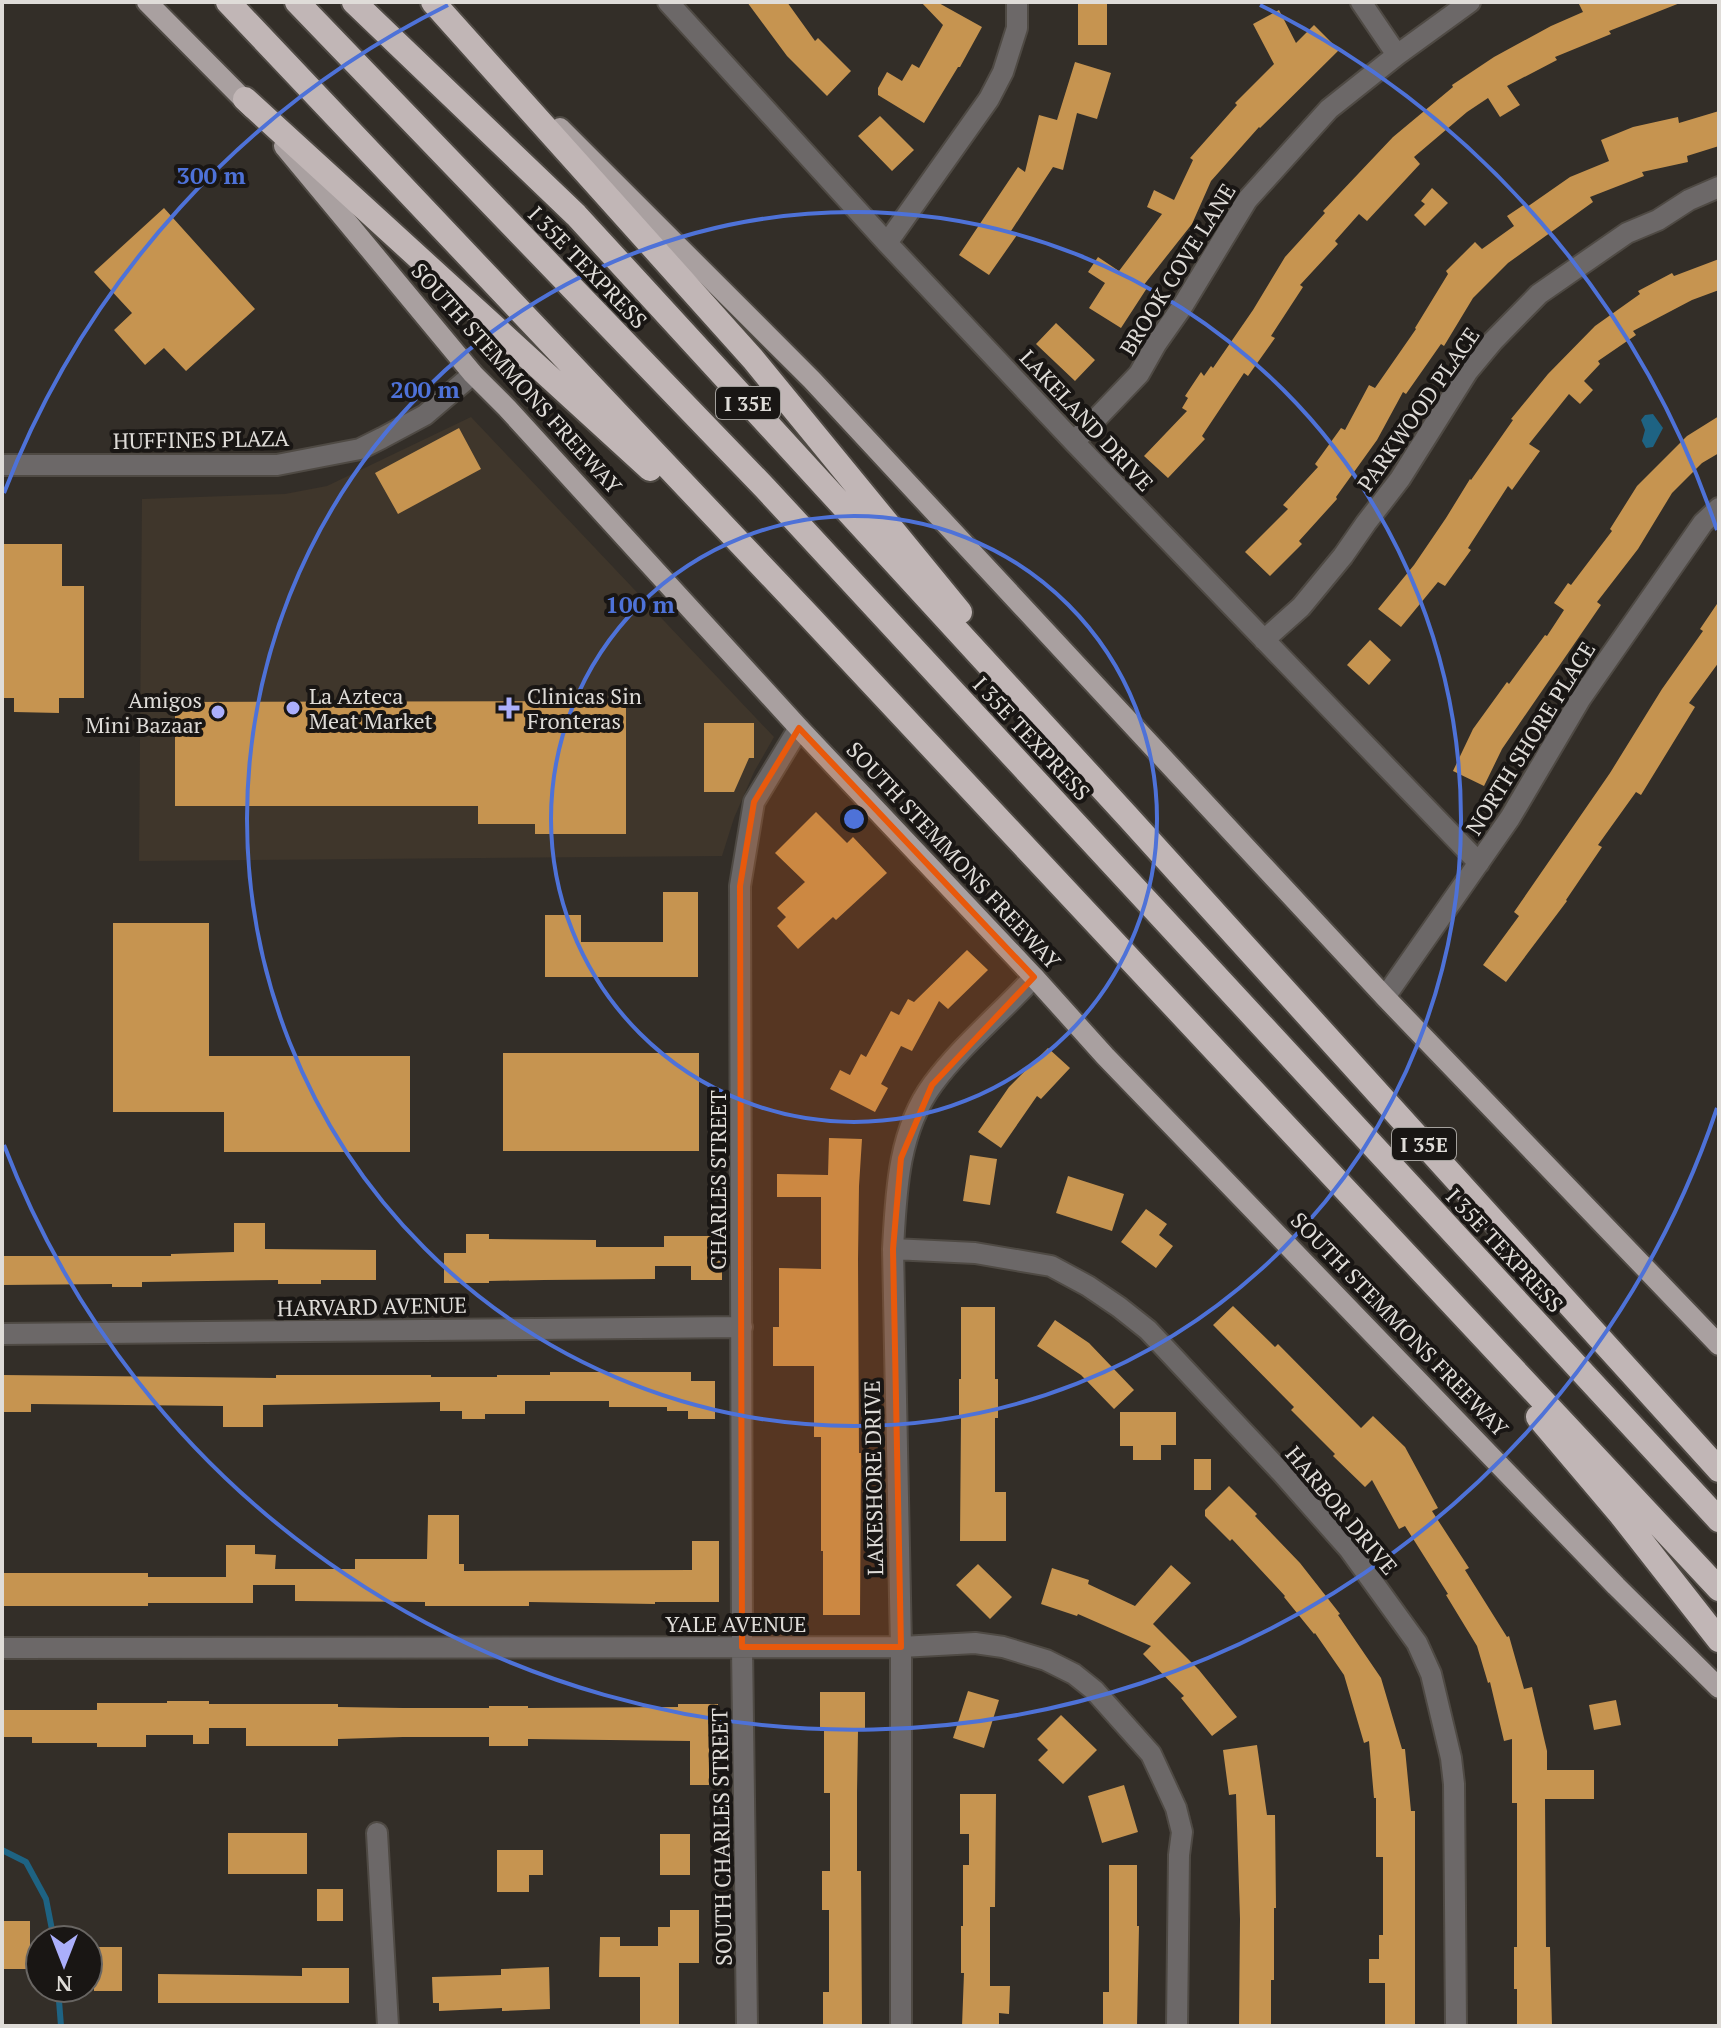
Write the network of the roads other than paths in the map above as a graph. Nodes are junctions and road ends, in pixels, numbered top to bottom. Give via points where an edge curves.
1 (147, 2) edge
2 (154, 2) edge
3 (228, 2) edge
4 (297, 2) edge
5 (311, 2) edge
6 (354, 2) edge
7 (434, 2) edge
8 (668, 2) edge
9 (1017, 2) edge
10 (1361, 2) edge
11 (1470, 2) edge
12 (179, 32) junction
13 (1397, 55) junction
14 (245, 99) junction
15 (1719, 187) edge
16 (887, 243) junction
17 (579, 295) junction
18 (473, 374) junction
19 (1074, 442) junction
20 (2, 465) edge
21 (1719, 508) edge
22 (808, 615) junction
23 (1264, 640) junction
24 (799, 728) junction
25 (1129, 818) junction
26 (1479, 863) junction
27 (1034, 977) junction
28 (1385, 997) junction
29 (1332, 1174) junction
30 (893, 1249) junction
31 (742, 1327) junction
32 (2, 1334) edge
33 (1719, 1345) edge
34 (1719, 1470) edge
35 (1719, 1520) edge
36 (1719, 1589) edge
37 (1719, 1640) edge
38 (742, 1647) junction
39 (901, 1647) junction
40 (2, 1648) edge
41 (1719, 1688) edge
42 (377, 1833) dead end
43 (388, 2026) edge
44 (747, 2026) edge
45 (901, 2026) edge
46 (1177, 2026) edge
47 (1456, 2026) edge

1 - 12 main road, SOUTH STEMMONS FREEWAY
2 - 12 main road, SOUTH STEMMONS FREEWAY
3 - 22 highway, SOUTH STEMMONS FREEWAY
4 - 17 highway, I 35E TEXPRESS
5 - 17 highway
6 - 25 highway, I 35E via 576,215
7 - 25 highway via 753,359
7 - 28 main road via 812,380
8 - 16 street, LAKELAND DRIVE
9 - 16 street via 1017,28 989,99
10 - 13 street
11 - 13 street, BROOK COVE LANE
12 - 14 main road, SOUTH STEMMONS FREEWAY
13 - 19 street, BROOK COVE LANE via 1329,109 1247,200 1139,374
14 - 18 main road, SOUTH STEMMONS FREEWAY
14 - 22 highway
15 - 23 street, PARKWOOD PLACE via 1627,233 1539,294 1468,371 1400,479 1343,556 1301,607
16 - 19 street, LAKELAND DRIVE
17 - 35 highway, I 35E TEXPRESS via 765,488
18 - 20 street, HUFFINES PLAZA via 425,415 360,449 277,465
18 - 24 main road, SOUTH STEMMONS FREEWAY
19 - 23 street, LAKELAND DRIVE
21 - 26 street, NORTH SHORE PLACE via 1703,523 1581,698
22 - 29 highway, SOUTH STEMMONS FREEWAY
23 - 26 street, LAKELAND DRIVE
24 - 27 main road, SOUTH STEMMONS FREEWAY
24 - 31 street, CHARLES STREET via 754,802 740,886
25 - 34 highway, I 35E
26 - 28 street, NORTH SHORE PLACE
27 - 30 street, LAKESHORE DRIVE via 932,1085 915,1115 901,1158
27 - 41 main road, SOUTH STEMMONS FREEWAY
28 - 33 main road
29 - 36 highway, SOUTH STEMMONS FREEWAY
29 - 37 highway via 1621,1515
30 - 39 street, LAKESHORE DRIVE
30 - 47 street, HARBOR DRIVE via 975,1253 1051,1266 1109,1300 1148,1330 1349,1549 1417,1643 1431,1674 1451,1758
31 - 32 street, HARVARD AVENUE
31 - 38 street, CHARLES STREET
38 - 39 street, YALE AVENUE
38 - 40 street, YALE AVENUE
38 - 44 street, SOUTH CHARLES STREET
39 - 45 street, LAKESHORE DRIVE
39 - 46 street, YALE AVENUE via 975,1643 1046,1660 1094,1690 1151,1754 1182,1832
42 - 43 street

